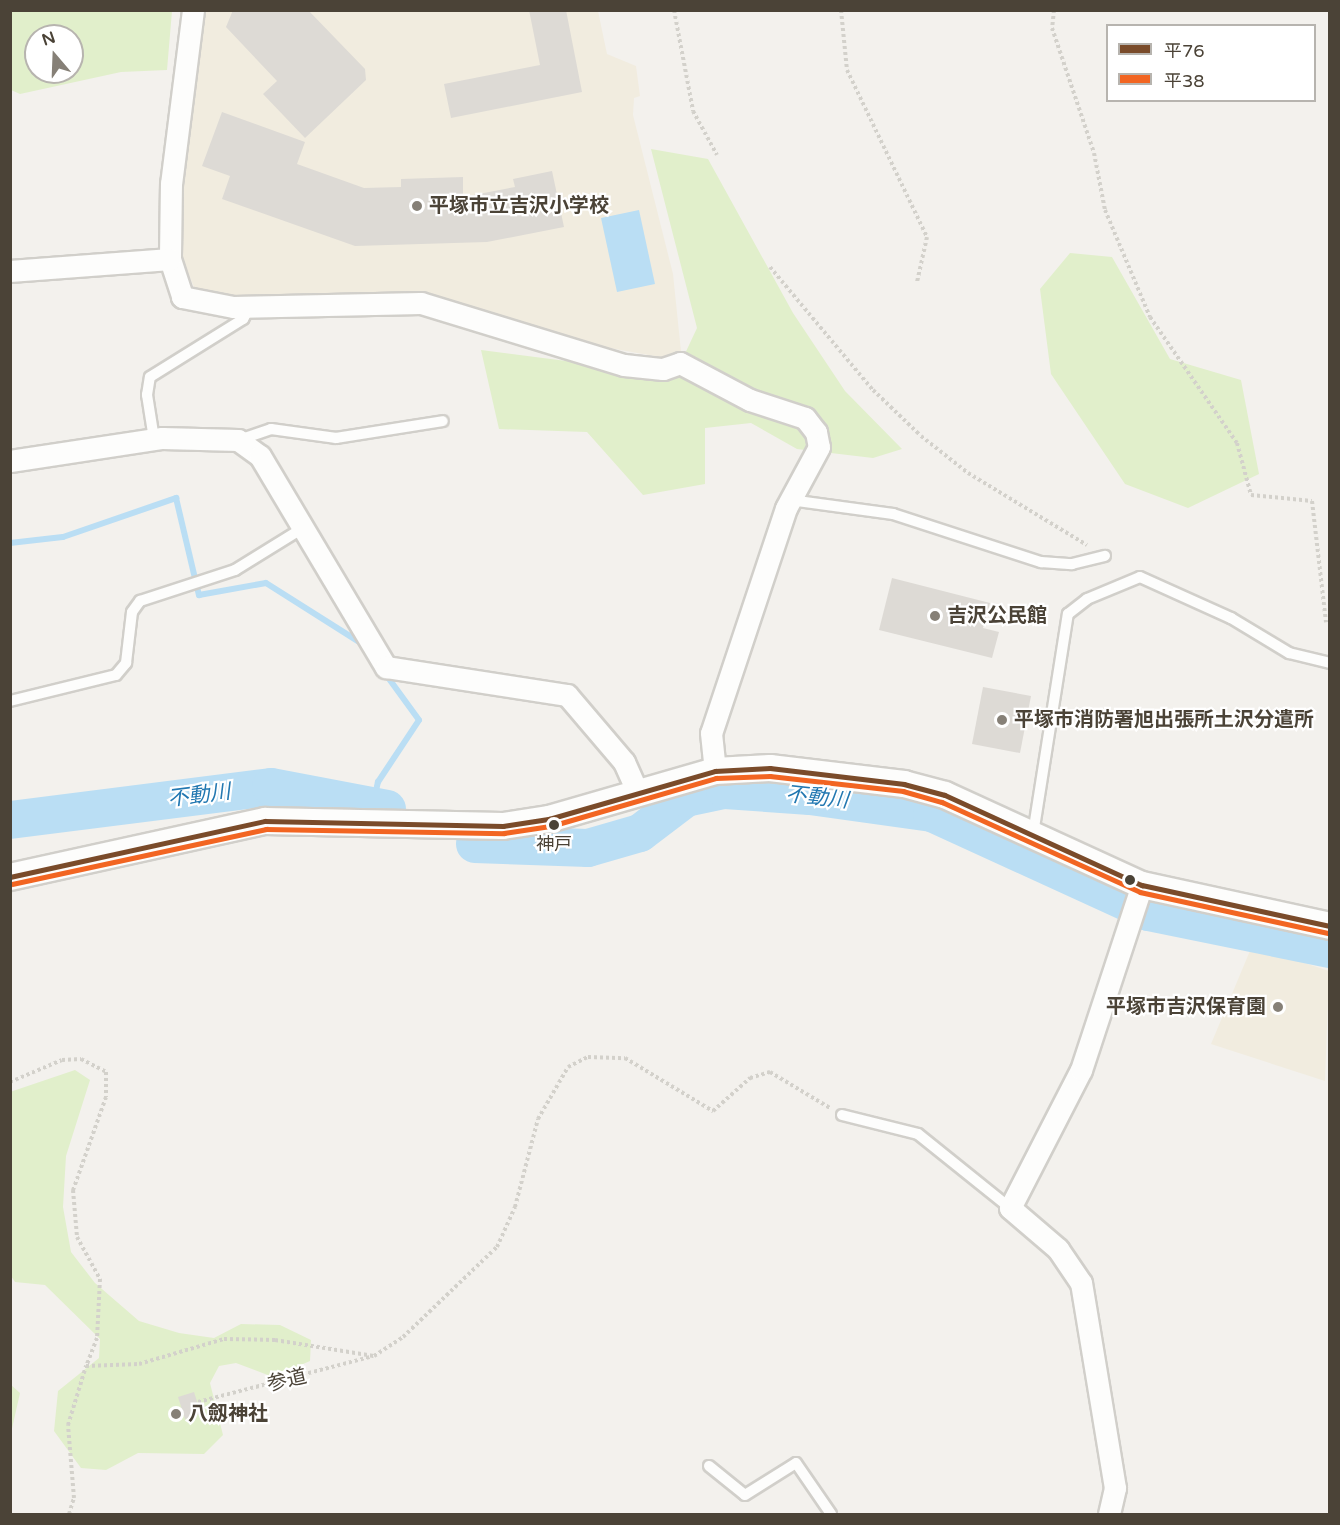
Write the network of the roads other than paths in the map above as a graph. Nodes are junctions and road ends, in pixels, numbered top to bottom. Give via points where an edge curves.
1 (193, 10) edge
2 (170, 259) junction
3 (10, 271) edge
4 (250, 307) junction
5 (443, 421) dead end
6 (154, 439) junction
7 (238, 440) junction
8 (10, 461) edge
9 (790, 500) junction
10 (301, 530) junction
11 (1105, 556) road end
12 (1329, 663) edge
13 (10, 701) edge
14 (715, 771) junction
15 (638, 793) junction
16 (1032, 835) junction
17 (10, 877) edge
18 (1142, 885) junction
19 (1329, 926) edge
20 (842, 1115) road end
21 (1010, 1208) junction
22 (709, 1466) dead end
23 (831, 1515) edge
24 (1109, 1515) edge

1 - 2 street via 171,183
2 - 3 street
2 - 4 street via 182,297 204,305
4 - 6 lane via 243,319 150,377 147,395
4 - 9 street via 421,303 624,365 663,369 680,363 750,400 805,418 816,432 815,458
5 - 7 lane via 336,438 271,429
6 - 7 street
6 - 8 street
7 - 10 street via 260,456
9 - 11 lane via 893,513 1041,562 1072,564
9 - 14 street via 711,733
10 - 13 lane via 235,570 140,601 132,612 126,663 116,675
10 - 15 street via 386,667 567,695 624,762
12 - 16 lane via 1289,653 1231,618 1140,577 1087,599 1068,614
14 - 15 street
14 - 16 street via 770,768 904,784 945,795
15 - 17 street via 549,819 503,826 265,821
16 - 18 street
18 - 19 street
18 - 21 street via 1081,1070
20 - 21 lane via 918,1134
21 - 24 street via 1058,1249 1081,1283 1115,1488
22 - 23 lane via 745,1495 796,1463

